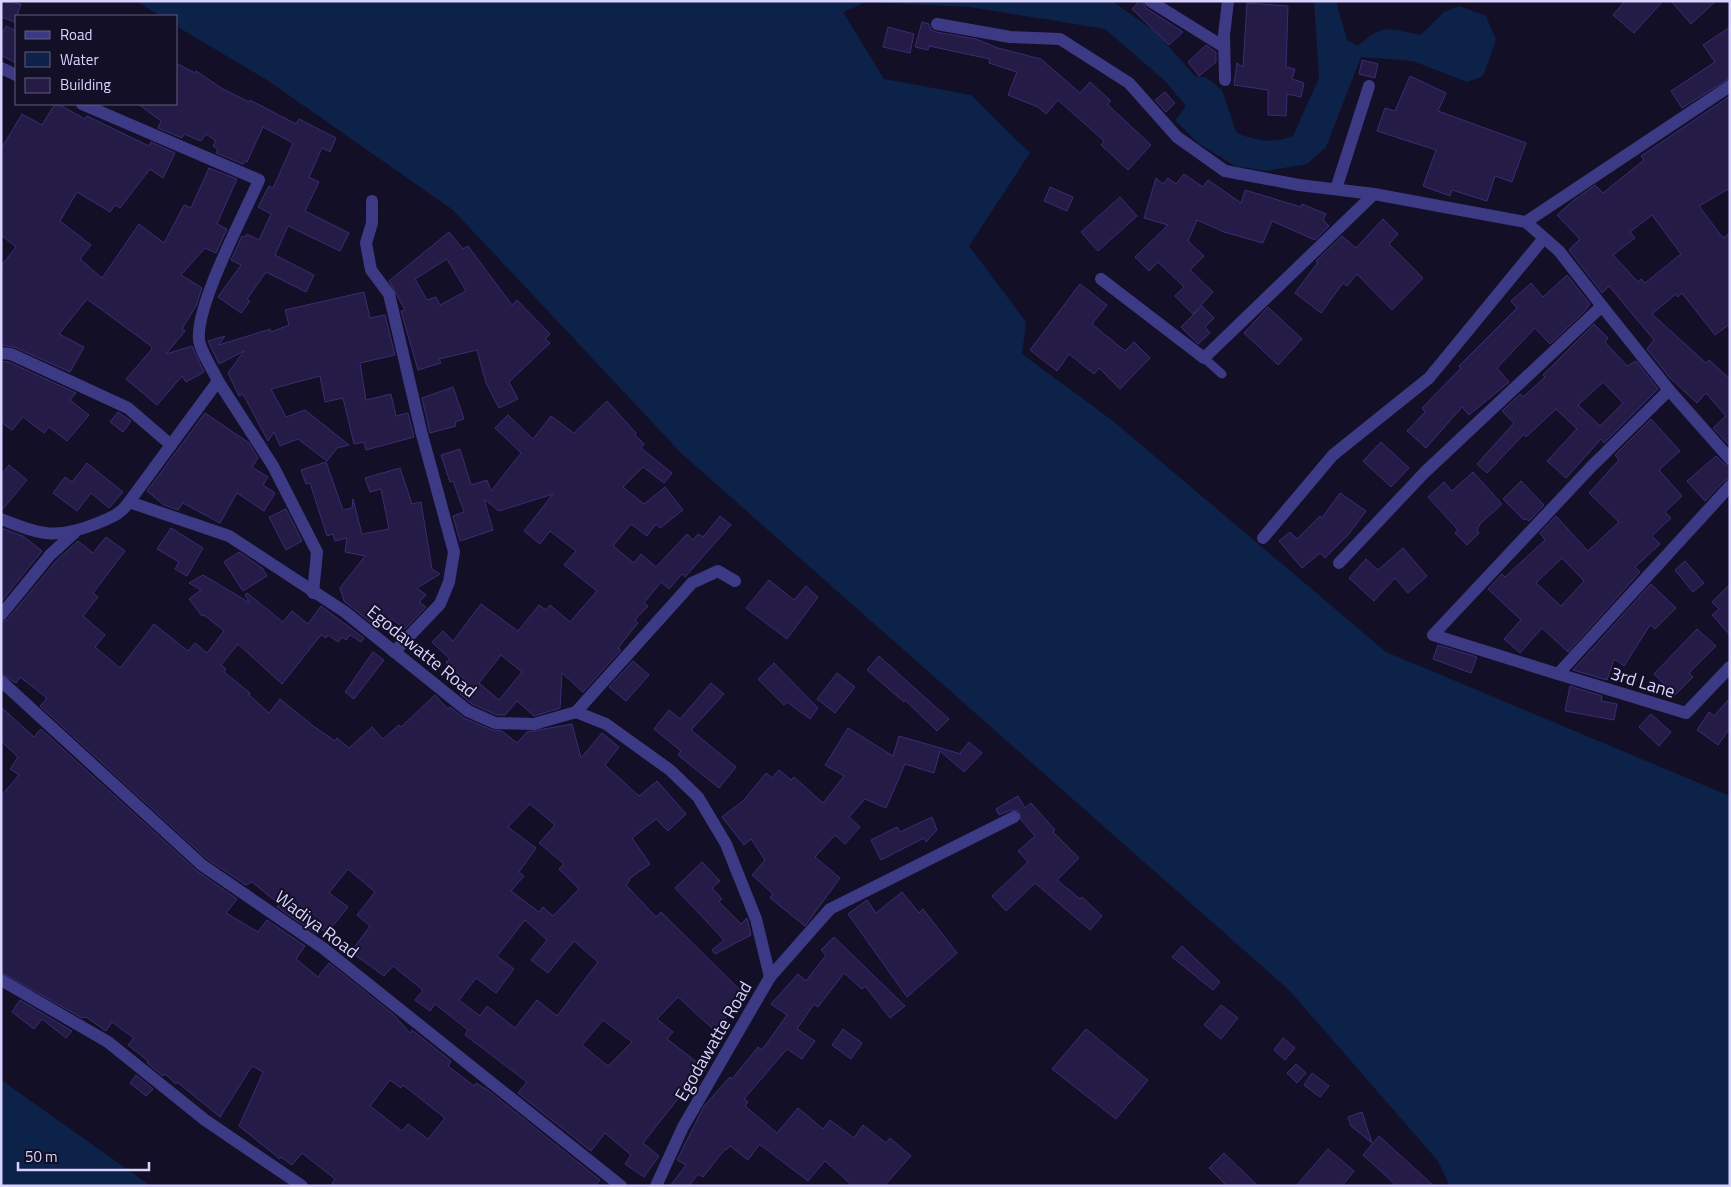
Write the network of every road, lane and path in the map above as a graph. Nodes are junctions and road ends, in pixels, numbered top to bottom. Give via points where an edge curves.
1 (1150, 1) edge
2 (1228, 1) edge
3 (937, 24) dead end
4 (1224, 41) junction
5 (1, 68) edge
6 (15, 75) edge
7 (1224, 80) dead end
8 (1369, 86) dead end
9 (1730, 86) edge
10 (84, 105) edge
11 (1336, 189) junction
12 (1374, 194) junction
13 (372, 202) dead end
14 (1526, 222) junction
15 (1544, 238) junction
16 (1101, 279) dead end
17 (1602, 306) junction
18 (1, 353) edge
19 (1204, 358) junction
20 (1222, 374) dead end
21 (218, 380) junction
22 (1669, 390) junction
23 (171, 445) junction
24 (1730, 459) edge
25 (1730, 486) edge
26 (129, 502) junction
27 (1, 519) edge
28 (74, 533) junction
29 (1263, 538) dead end
30 (1339, 563) dead end
31 (735, 581) dead end
32 (313, 593) junction
33 (1, 615) edge
34 (394, 652) junction
35 (1730, 667) edge
36 (1558, 674) junction
37 (1, 681) edge
38 (576, 712) junction
39 (1014, 817) dead end
40 (770, 976) junction
41 (1, 980) edge
42 (302, 1186) edge
43 (621, 1186) edge
44 (656, 1186) edge

1 - 4 street
2 - 4 street
3 - 11 street via 1010,37 1060,40 1129,83 1177,138 1225,172
4 - 7 street
5 - 6 street
8 - 11 street
9 - 14 street
10 - 21 street via 260,180 220,266 202,314 198,340
11 - 12 street
12 - 14 street
12 - 19 street
13 - 34 street via 372,223 366,243 371,270 389,294 454,552 450,582 440,604
14 - 15 street
15 - 17 street via 1559,251
15 - 29 street via 1429,378 1333,455
16 - 19 street
17 - 22 street
17 - 30 street via 1425,472
18 - 23 street via 11,354 128,408
19 - 20 lane
21 - 23 street
21 - 32 street via 272,466 317,552
22 - 24 street
22 - 36 street via 1591,467 1433,634
23 - 26 street
25 - 36 street
26 - 28 street via 122,513
26 - 32 street, Egodawatte Road via 229,536
27 - 28 street via 36,532
28 - 33 street via 50,555
31 - 38 street via 718,572 692,583
32 - 34 street, Egodawatte Road via 345,612
34 - 38 street, Egodawatte Road via 468,712 496,723 534,724
35 - 36 street, 3rd Lane via 1686,713
37 - 43 street, Wadiya Road via 202,865 323,948
38 - 40 street, Egodawatte Road via 606,724 670,770 698,798 729,852 756,920
39 - 40 street via 830,909
40 - 44 street, Egodawatte Road via 684,1127
41 - 42 street via 108,1042 205,1120

